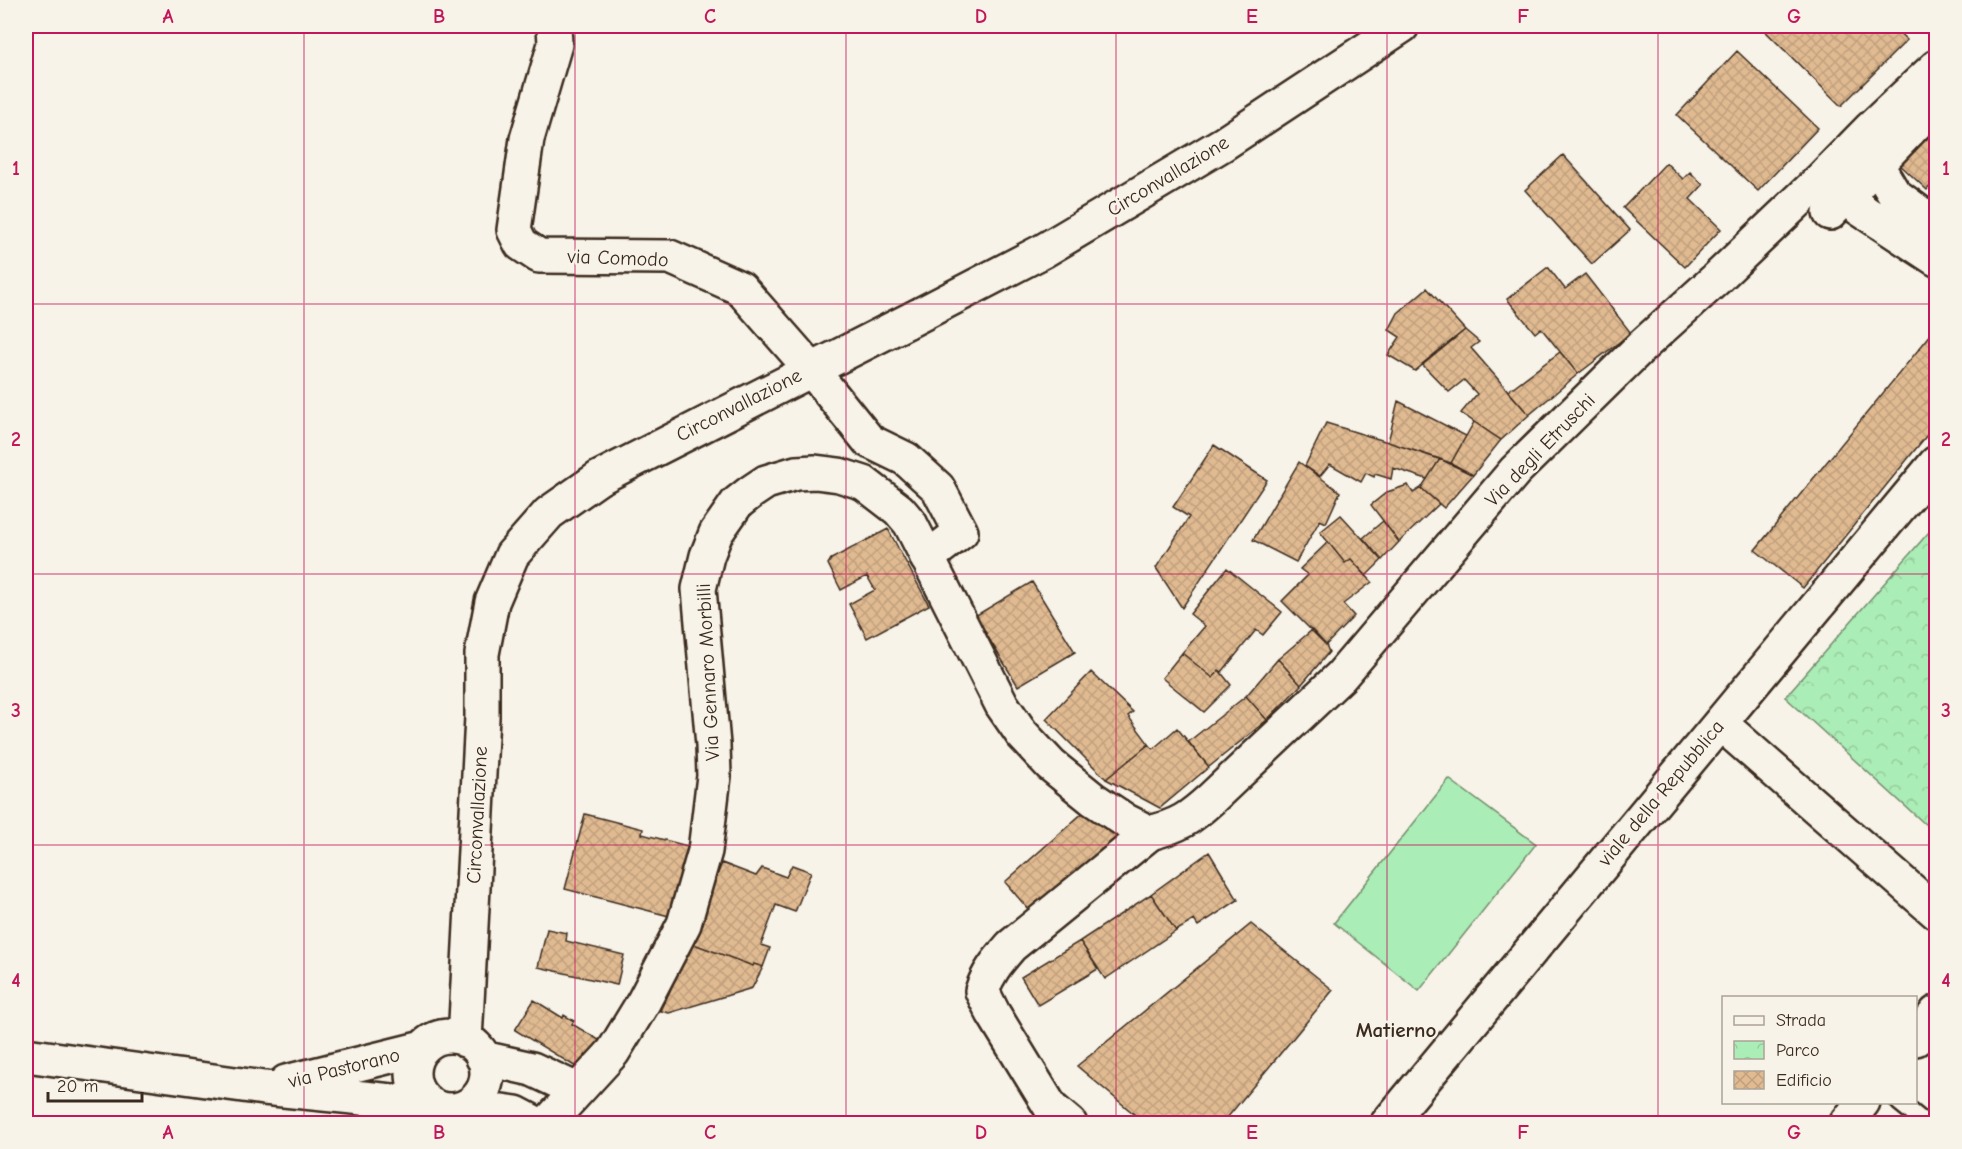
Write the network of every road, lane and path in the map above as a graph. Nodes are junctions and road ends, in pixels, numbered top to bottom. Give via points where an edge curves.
1 (554, 26) edge
2 (1402, 26) edge
3 (1936, 68) edge
4 (1936, 103) edge
5 (1877, 165) junction
6 (1936, 225) edge
7 (1936, 259) edge
8 (811, 369) junction
9 (1936, 463) edge
10 (927, 558) junction
11 (1720, 723) junction
12 (1150, 833) junction
13 (1936, 912) edge
14 (1936, 1013) edge
15 (1917, 1038) edge
16 (423, 1048) junction
17 (474, 1049) junction
18 (26, 1055) edge
19 (264, 1088) junction
20 (577, 1090) junction
21 (1861, 1104) edge
22 (1901, 1104) edge
23 (432, 1105) junction
24 (467, 1106) junction
25 (1053, 1118) edge
26 (537, 1124) edge
27 (547, 1124) edge
28 (1387, 1124) edge
29 (1846, 1124) edge
30 (1926, 1124) edge

1 - 8 street, via Comodo via 555,44 525,150 514,230 521,244 539,256 670,257 740,288
2 - 8 street, Circonvallazione via 1223,144 1043,250
3 - 12 street, Via degli Etruschi via 1515,471 1341,676 1192,816
4 - 5 street
5 - 6 street via 1894,194
5 - 7 street via 1839,204 1860,209
8 - 10 street, via Comodo via 869,441 906,459 938,488 961,532
8 - 17 street, Circonvallazione via 599,478 549,513 512,555 492,602 482,654
9 - 11 street, viale della Repubblica
10 - 12 street, Via Gennaro Morbilli via 1002,705 1022,734 1051,765 1093,799
10 - 20 street, Via Gennaro Morbilli via 899,510 864,483 839,475 796,473 773,480 737,503 726,517 710,548 699,589 714,776 705,851 684,924 644,1001 614,1052
11 - 13 street
11 - 28 street, viale della Repubblica
12 - 25 street via 1011,946 996,963 982,991
14 - 15 street
16 - 17 street via 448,1036
16 - 19 street, via Pastorano
16 - 23 street via 413,1067 413,1079 416,1089
17 - 20 street
17 - 24 street via 486,1069 486,1080 476,1099
18 - 19 street, via Pastorano
19 - 23 street, via Pastorano
20 - 27 street, Via Gennaro Morbilli
21 - 29 street
22 - 30 lane
23 - 24 street via 455,1110
24 - 26 street via 516,1113

